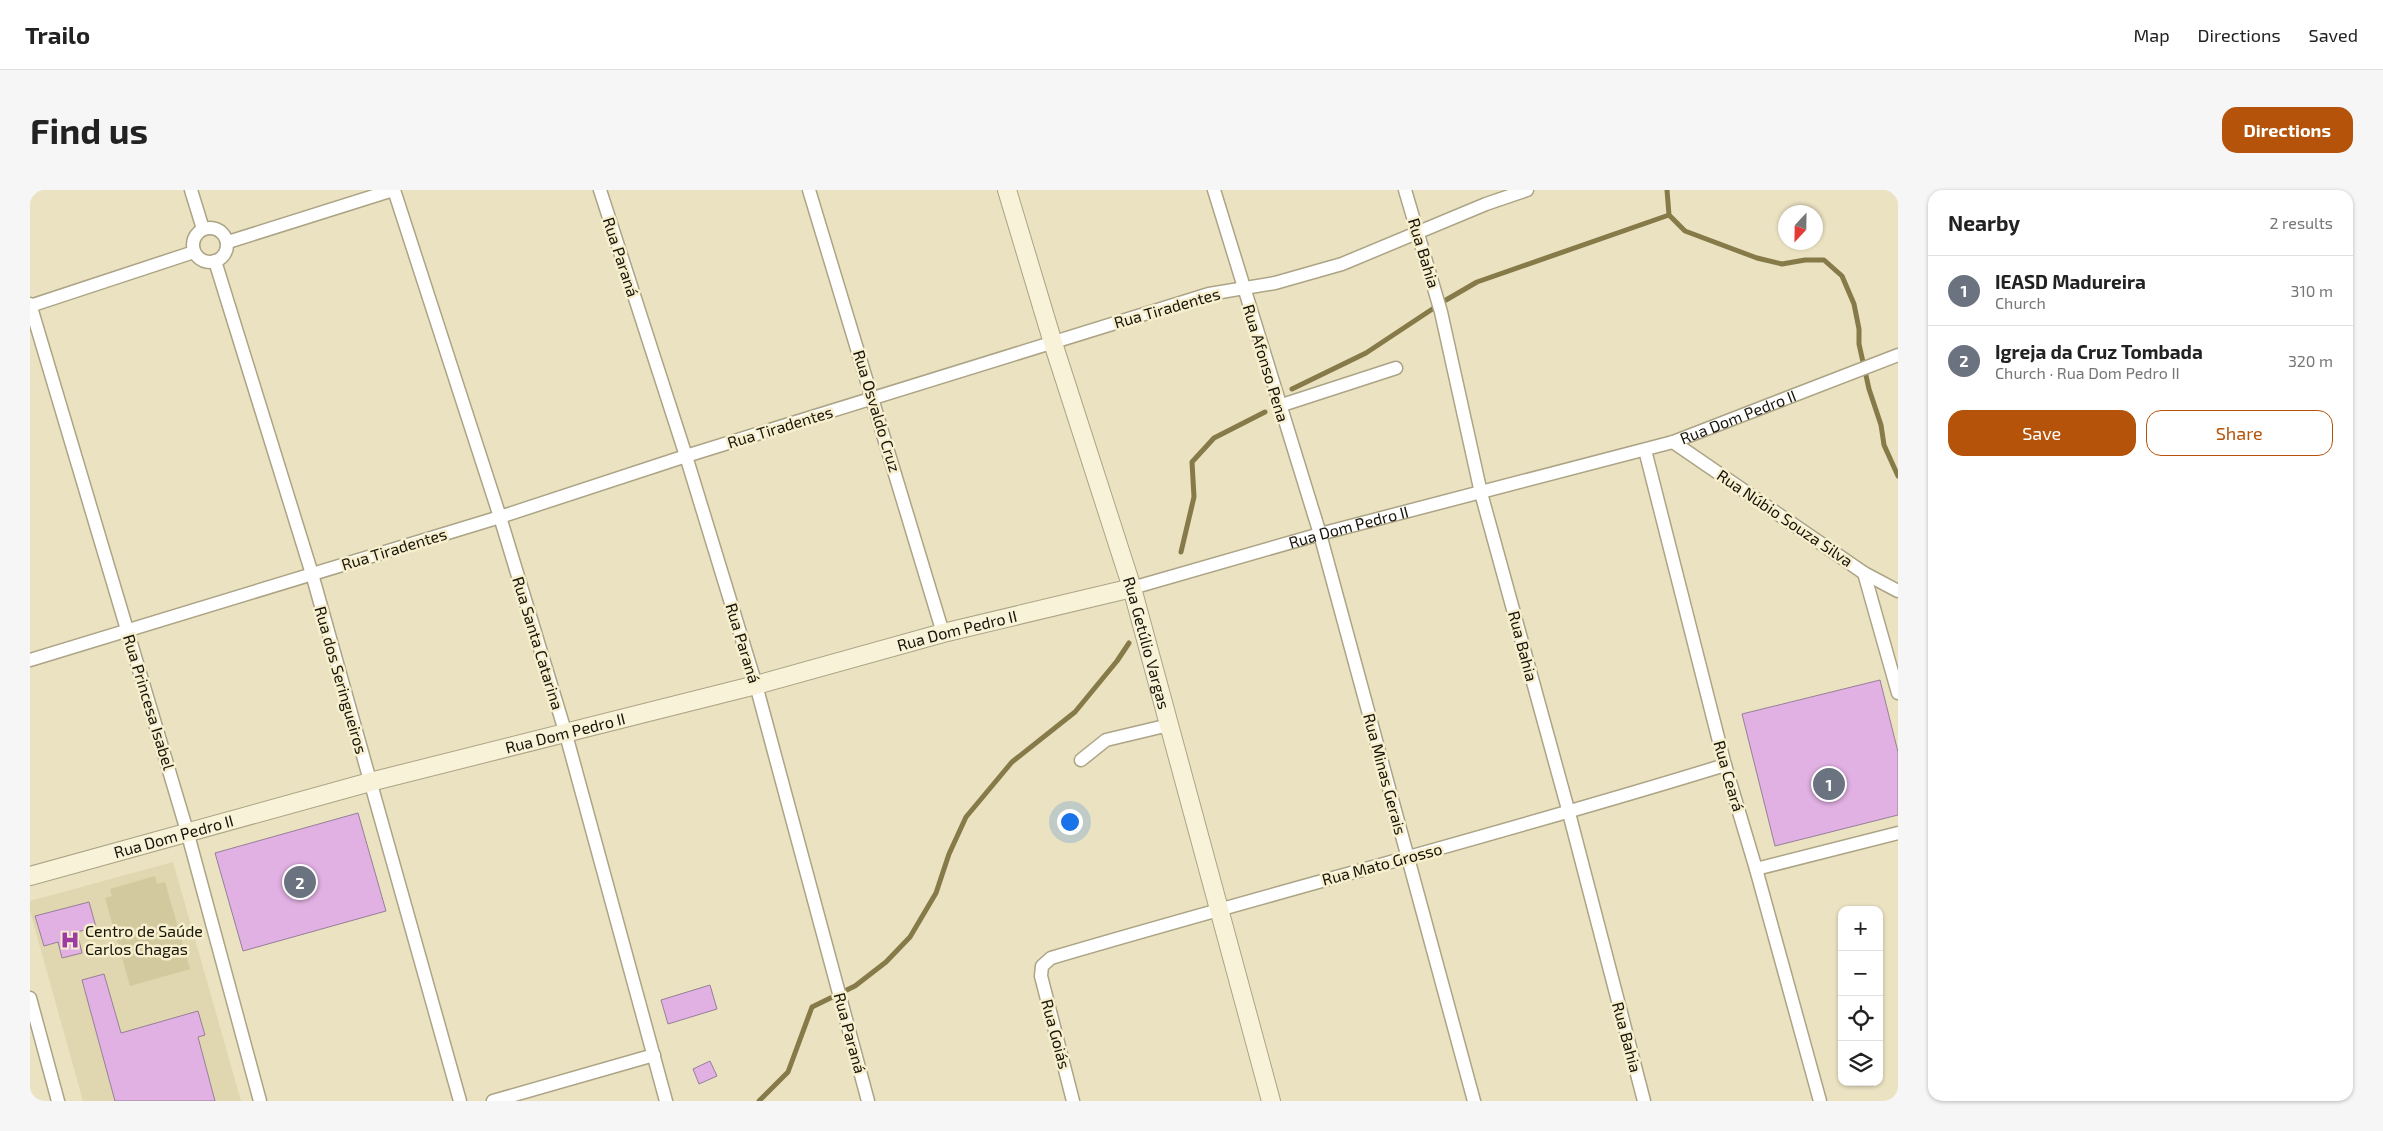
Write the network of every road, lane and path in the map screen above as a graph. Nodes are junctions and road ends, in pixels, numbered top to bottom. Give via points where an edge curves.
1 (191, 190) edge
2 (393, 190) edge
3 (600, 190) edge
4 (809, 190) edge
5 (1007, 190) edge
6 (1214, 190) edge
7 (1406, 190) edge
8 (1527, 190) edge
9 (203, 229) junction
10 (1418, 233) junction
11 (228, 242) junction
12 (194, 252) junction
13 (215, 261) junction
14 (1242, 288) junction
15 (30, 305) edge
16 (1053, 343) junction
17 (1898, 355) edge
18 (1396, 368) dead end
19 (873, 398) junction
20 (1279, 406) junction
21 (1674, 442) junction
22 (1645, 450) junction
23 (686, 456) junction
24 (1481, 493) junction
25 (500, 517) junction
26 (1320, 534) junction
27 (1864, 573) junction
28 (312, 574) junction
29 (1132, 588) junction
30 (1898, 591) edge
31 (128, 631) junction
32 (943, 633) junction
33 (30, 660) edge
34 (756, 684) junction
35 (1898, 693) edge
36 (1169, 725) junction
37 (565, 732) junction
38 (1080, 760) dead end
39 (1725, 765) junction
40 (370, 782) junction
41 (1569, 813) junction
42 (187, 832) junction
43 (1898, 833) edge
44 (1407, 857) junction
45 (1756, 868) junction
46 (30, 876) edge
47 (1219, 908) junction
48 (1042, 966) joint
49 (30, 998) edge
50 (654, 1055) junction
51 (58, 1101) edge
52 (260, 1101) edge
53 (460, 1101) edge
54 (493, 1101) edge
55 (666, 1101) edge
56 (868, 1101) edge
57 (1074, 1101) edge
58 (1271, 1101) edge
59 (1474, 1101) edge
60 (1644, 1101) edge
61 (1820, 1101) edge

1 - 9 street
2 - 11 street
2 - 25 street, Rua Santa Catarina
3 - 23 street, Rua Paraná
4 - 19 street, Rua Osvaldo Cruz
5 - 16 street, Rua Getúlio Vargas
6 - 14 street, Rua Afonso Pena
7 - 10 street, Rua Bahia
8 - 10 street, Rua Tiradentes
9 - 11 street via 209,227 221,231
9 - 12 street via 194,238
10 - 14 street, Rua Tiradentes via 1342,264
10 - 24 street, Rua Bahia via 1441,312
11 - 13 street via 225,254
12 - 13 street via 202,260
12 - 15 street
13 - 28 street, Rua dos Seringueiros
14 - 16 street, Rua Tiradentes via 1209,294
14 - 20 street, Rua Afonso Pena
15 - 31 street, Rua Princesa Isabel
16 - 19 street, Rua Tiradentes
16 - 29 street, Rua Getúlio Vargas
17 - 21 street, Rua Dom Pedro II
18 - 20 street
19 - 23 street, Rua Tiradentes
19 - 32 street, Rua Osvaldo Cruz
20 - 26 street, Rua Afonso Pena
21 - 22 street, Rua Dom Pedro II
21 - 27 street, Rua Núbio Souza Silva
22 - 24 street, Rua Dom Pedro II
22 - 39 street, Rua Ceará
23 - 25 street, Rua Tiradentes
23 - 34 street, Rua Paraná
24 - 26 street, Rua Dom Pedro II
24 - 41 street, Rua Bahia
25 - 28 street, Rua Tiradentes
25 - 37 street, Rua Santa Catarina
26 - 29 street, Rua Dom Pedro II
26 - 44 street, Rua Minas Gerais
27 - 30 street, Rua Núbio Souza Silva
27 - 35 street
28 - 31 street, Rua Tiradentes
28 - 40 street, Rua dos Seringueiros
29 - 32 street, Rua Dom Pedro II
29 - 36 street, Rua Getúlio Vargas
31 - 33 street, Rua Tiradentes
31 - 42 street, Rua Princesa Isabel
32 - 34 street, Rua Dom Pedro II
34 - 37 street, Rua Dom Pedro II
34 - 56 street, Rua Paraná
36 - 38 street via 1106,740
36 - 47 street, Rua Getúlio Vargas
37 - 40 street, Rua Dom Pedro II
37 - 50 street, Rua Santa Catarina
39 - 41 street, Rua Mato Grosso
39 - 45 street, Rua Ceará
40 - 42 street, Rua Dom Pedro II
40 - 53 street, Rua dos Seringueiros
41 - 44 street, Rua Mato Grosso
41 - 60 street, Rua Bahia
42 - 46 street, Rua Dom Pedro II
42 - 52 street, Rua Princesa Isabel
43 - 45 street
44 - 47 street, Rua Mato Grosso
44 - 59 street, Rua Minas Gerais
45 - 61 street, Rua Ceará
47 - 48 street, Rua Mato Grosso via 1051,958
47 - 58 street, Rua Getúlio Vargas
48 - 57 street, Rua Goiás via 1041,976
49 - 51 street
50 - 54 street
50 - 55 street, Rua Santa Catarina

